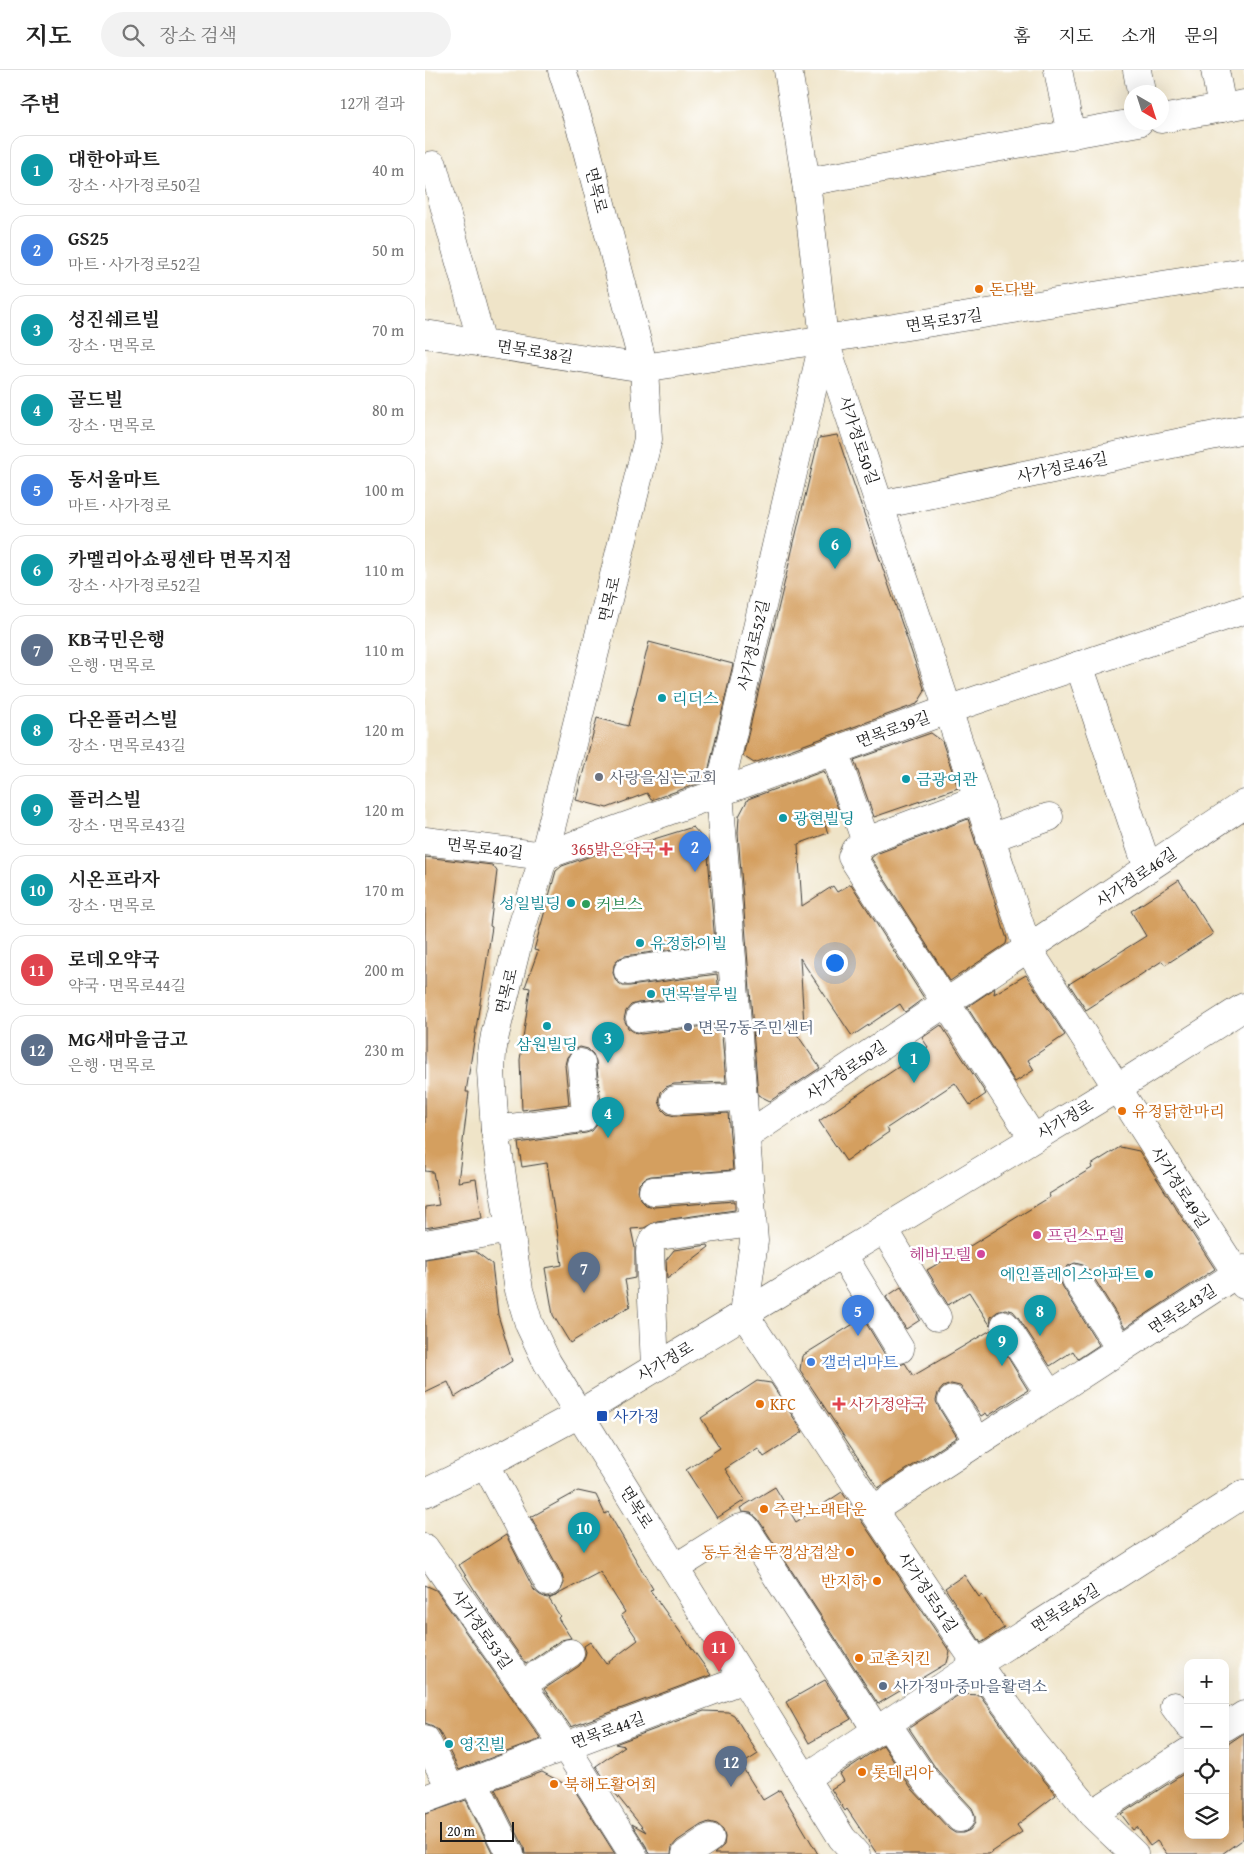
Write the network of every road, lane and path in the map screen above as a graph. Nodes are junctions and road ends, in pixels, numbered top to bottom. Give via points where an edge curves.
1 (561, 70) edge
2 (788, 70) edge
3 (1058, 70) edge
4 (1137, 70) edge
5 (1215, 70) edge
6 (1140, 85) edge
7 (1233, 106) edge
8 (1169, 117) edge
9 (1124, 125) edge
10 (1071, 135) junction
11 (433, 165) dead end
12 (806, 182) junction
13 (1244, 272) edge
14 (425, 334) edge
15 (824, 339) junction
16 (481, 343) junction
17 (644, 368) junction
18 (1244, 429) edge
19 (880, 505) junction
20 (1244, 610) edge
21 (1079, 665) junction
22 (947, 710) junction
23 (834, 751) junction
24 (719, 792) junction
25 (978, 799) junction
26 (1244, 804) edge
27 (1049, 817) dead end
28 (990, 838) junction
29 (425, 841) edge
30 (867, 842) junction
31 (544, 856) junction
32 (1148, 869) junction
33 (1028, 949) junction
34 (731, 956) junction
35 (628, 971) dead end
36 (945, 1003) junction
37 (735, 1007) junction
38 (1244, 1007) edge
39 (640, 1018) dead end
40 (581, 1063) dead end
41 (1117, 1088) junction
42 (743, 1097) junction
43 (675, 1100) dead end
44 (495, 1130) junction
45 (746, 1136) junction
46 (1033, 1138) junction
47 (749, 1184) junction
48 (653, 1191) dead end
49 (752, 1224) junction
50 (510, 1229) junction
51 (884, 1229) junction
52 (425, 1244) edge
53 (842, 1254) junction
54 (1241, 1276) edge
55 (1076, 1278) dead end
56 (744, 1314) junction
57 (937, 1317) dead end
58 (1005, 1325) dead end
59 (900, 1349) dead end
60 (1121, 1349) junction
61 (655, 1367) junction
62 (1050, 1395) junction
63 (952, 1400) dead end
64 (579, 1414) junction
65 (978, 1441) junction
66 (485, 1464) junction
67 (425, 1493) edge
68 (1244, 1494) edge
69 (873, 1510) junction
70 (425, 1548) edge
71 (675, 1568) junction
72 (548, 1582) dead end
73 (570, 1652) dead end
74 (977, 1664) junction
75 (744, 1679) junction
76 (522, 1685) junction
77 (1244, 1715) edge
78 (1229, 1724) edge
79 (882, 1727) junction
80 (425, 1739) edge
81 (565, 1746) junction
82 (1184, 1755) edge
83 (805, 1778) junction
84 (462, 1785) junction
85 (425, 1799) edge
86 (1092, 1814) junction
87 (960, 1818) dead end
88 (710, 1838) dead end
89 (510, 1854) edge
90 (633, 1854) edge
91 (686, 1854) edge
92 (855, 1854) edge
93 (1135, 1854) edge

1 - 17 street, 면목로 via 584,139
2 - 12 street, 사가정로50길
3 - 10 street
4 - 6 street
5 - 7 street
7 - 8 street
9 - 10 street
10 - 12 street
11 - 16 street
12 - 15 street, 사가정로50길
13 - 15 street, 면목로37길
14 - 16 street, 면목로38길
15 - 17 street, 면목로37길
15 - 19 street, 사가정로50길
15 - 24 street, 사가정로52길
16 - 17 street, 면목로38길
17 - 31 street, 면목로 via 648,439
18 - 19 street, 사가정로46길
19 - 22 street, 사가정로50길
20 - 21 street, 면목로39길
21 - 22 street, 면목로39길
21 - 32 street
22 - 23 street, 면목로39길
22 - 25 street, 사가정로50길
23 - 24 street, 면목로39길
23 - 30 street
24 - 31 street, 면목로39길
24 - 34 street, 사가정로52길
25 - 28 street, 사가정로50길
25 - 30 street
26 - 32 street, 사가정로46길
27 - 28 street
28 - 33 street, 사가정로50길
29 - 31 street, 면목로40길
30 - 36 street via 855,850 853,861
31 - 44 street, 면목로 via 521,930 495,1035 491,1071
32 - 33 street, 사가정로46길
33 - 36 street, 사가정로50길
33 - 41 street, 사가정로50길
34 - 35 street
34 - 37 street, 사가정로52길
36 - 45 street, 사가정로50길
36 - 46 street
37 - 39 street
37 - 42 street, 사가정로52길
38 - 41 street, 사가정로
40 - 44 street via 586,1113 583,1118
41 - 46 street, 사가정로
41 - 54 street, 사가정로49길
42 - 43 street
42 - 45 street, 사가정로52길
44 - 50 street, 면목로
45 - 47 street, 사가정로52길
46 - 51 street, 사가정로
47 - 48 street
47 - 49 street, 사가정로52길
49 - 56 street, 사가정로52길 via 754,1241
49 - 61 street via 659,1236 651,1243
50 - 52 street
50 - 64 street, 면목로 via 519,1290 529,1324 547,1362
51 - 53 street, 사가정로
51 - 57 street
53 - 56 street, 사가정로
53 - 59 street
54 - 60 street, 면목로43길
55 - 60 street
56 - 61 street, 사가정로
56 - 69 street, 사가정로51길
58 - 62 street
60 - 62 street, 면목로43길
61 - 64 street, 사가정로
62 - 65 street, 면목로43길
63 - 65 street
64 - 66 street, 사가정로
64 - 71 street, 면목로
65 - 69 street, 면목로43길
66 - 67 street, 사가정로
66 - 72 street
68 - 74 street, 면목로45길
69 - 74 street, 사가정로51길
70 - 76 street, 사가정로53길
71 - 75 street, 면목로
71 - 79 street via 745,1527
73 - 76 street, 사가정로53길
74 - 79 street, 면목로45길
74 - 86 street, 사가정로51길 via 1032,1741
75 - 81 street, 면목로44길
75 - 83 street, 면목로
76 - 81 street, 사가정로53길
77 - 78 street
79 - 83 street, 면목로45길
79 - 87 street
80 - 84 street
81 - 84 street, 면목로44길
81 - 90 street, 사가정로53길
82 - 86 street
83 - 92 street, 면목로
84 - 85 street, 면목로44길
84 - 89 street
86 - 93 street, 사가정로51길
88 - 91 street

